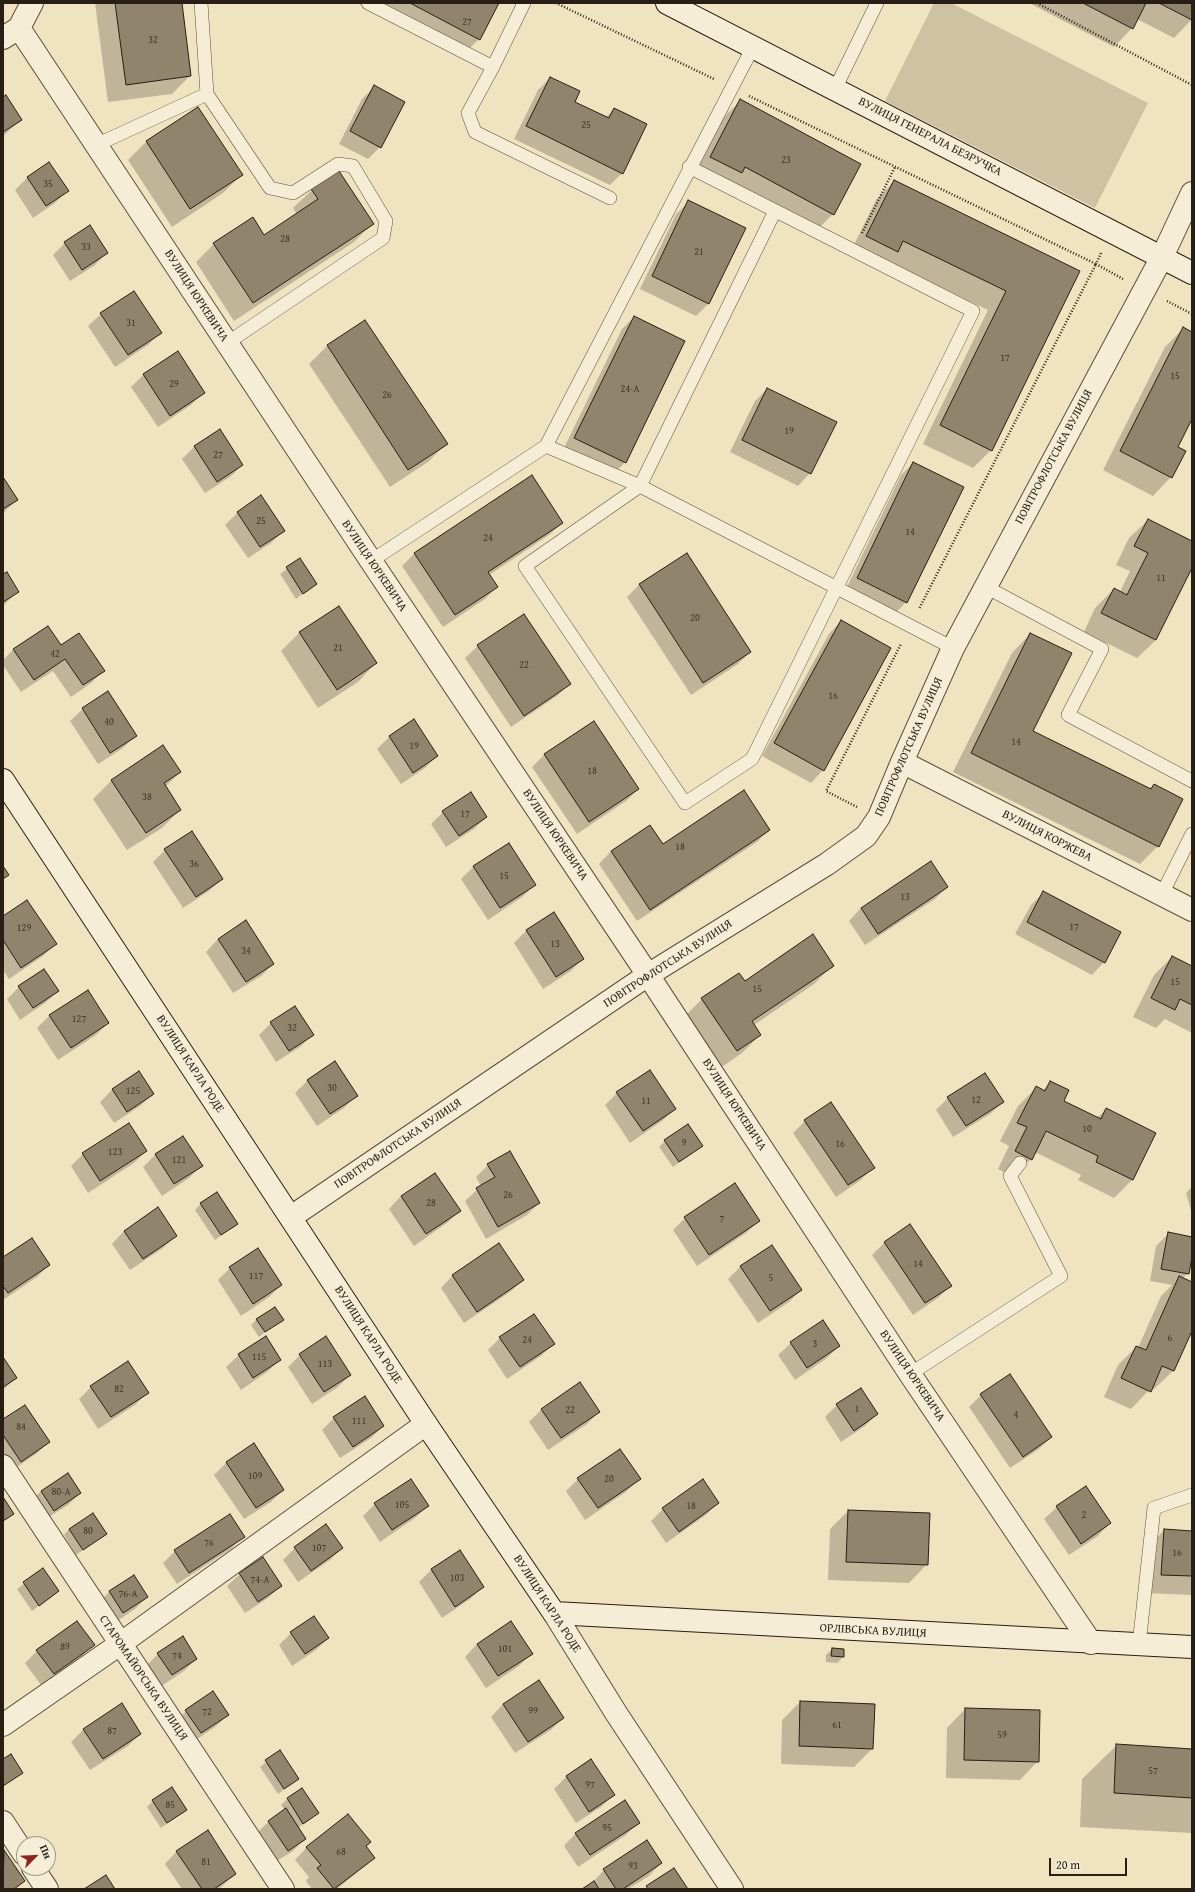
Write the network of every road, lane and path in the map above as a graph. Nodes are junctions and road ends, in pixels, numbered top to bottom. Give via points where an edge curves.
1 (32, 3) edge
2 (201, 3) edge
3 (368, 3) edge
4 (524, 3) edge
5 (556, 3) edge
6 (667, 3) edge
7 (877, 3) edge
8 (1037, 3) edge
9 (11, 33) edge
10 (754, 47) junction
11 (492, 67) junction
12 (1192, 85) edge
13 (732, 88) junction
14 (835, 89) junction
15 (207, 94) junction
16 (96, 145) junction
17 (690, 167) junction
18 (895, 167) junction
19 (1192, 193) edge
20 (610, 198) dead end
21 (775, 211) junction
22 (853, 251) junction
23 (1162, 257) junction
24 (1192, 273) edge
25 (227, 343) junction
26 (546, 446) junction
27 (640, 486) junction
28 (371, 561) junction
29 (984, 586) junction
30 (836, 588) junction
31 (911, 625) junction
32 (953, 648) junction
33 (902, 762) junction
34 (3, 780) edge
35 (1192, 781) edge
36 (879, 817) junction
37 (1192, 834) edge
38 (1162, 894) junction
39 (1192, 910) edge
40 (648, 975) junction
41 (1020, 1163) dead end
42 (291, 1217) junction
43 (910, 1374) junction
44 (426, 1424) junction
45 (3, 1466) edge
46 (1192, 1495) edge
47 (554, 1613) junction
48 (1091, 1643) junction
49 (120, 1644) junction
50 (1139, 1645) junction
51 (1192, 1647) edge
52 (3, 1726) edge
53 (3, 1822) edge
54 (16, 1842) edge
55 (39, 1876) edge
56 (47, 1889) edge
57 (283, 1889) edge
58 (732, 1889) edge

1 - 9 street
2 - 15 lane
3 - 11 lane
4 - 11 lane
5 - 13 path
6 - 10 street, ВУЛИЦЯ ГЕНЕРАЛА БЕЗРУЧКА
7 - 14 lane
8 - 12 path
9 - 16 street, ВУЛИЦЯ ЮРКЕВИЧА
10 - 13 lane
10 - 14 street, ВУЛИЦЯ ГЕНЕРАЛА БЕЗРУЧКА
11 - 20 lane via 468,113 475,132
13 - 17 lane
13 - 18 path
14 - 23 street, ВУЛИЦЯ ГЕНЕРАЛА БЕЗРУЧКА
15 - 16 lane
15 - 25 lane via 270,188 293,193 338,164 353,166 386,221 383,238
16 - 25 street, ВУЛИЦЯ ЮРКЕВИЧА
17 - 21 lane
17 - 26 lane
18 - 22 path
18 - 31 path via 1096,264
19 - 23 street, ПОВІТРОФЛОТСЬКА ВУЛИЦЯ
21 - 22 lane
21 - 27 lane
22 - 30 lane via 973,311
23 - 24 street, ВУЛИЦЯ ГЕНЕРАЛА БЕЗРУЧКА
23 - 29 street, ПОВІТРОФЛОТСЬКА ВУЛИЦЯ
25 - 28 street, ВУЛИЦЯ ЮРКЕВИЧА
26 - 27 lane
26 - 28 lane
27 - 30 lane
27 - 30 lane via 525,566 685,804 752,759
28 - 40 street, ВУЛИЦЯ ЮРКЕВИЧА
29 - 32 street, ПОВІТРОФЛОТСЬКА ВУЛИЦЯ
29 - 35 lane via 1102,649 1068,715
30 - 31 lane
31 - 32 lane
31 - 36 path via 826,791
32 - 33 street, ПОВІТРОФЛОТСЬКА ВУЛИЦЯ
33 - 36 street, ПОВІТРОФЛОТСЬКА ВУЛИЦЯ
33 - 38 street, ВУЛИЦЯ КОРЖЕВА
34 - 42 street, ВУЛИЦЯ КАРЛА РОДЕ
36 - 40 street, ПОВІТРОФЛОТСЬКА ВУЛИЦЯ via 866,836 828,864
37 - 38 lane
38 - 39 street, ВУЛИЦЯ КОРЖЕВА
40 - 42 street, ПОВІТРОФЛОТСЬКА ВУЛИЦЯ
40 - 43 street, ВУЛИЦЯ ЮРКЕВИЧА
41 - 43 lane via 1010,1176 1061,1276
42 - 44 street, ВУЛИЦЯ КАРЛА РОДЕ
43 - 48 street, ВУЛИЦЯ ЮРКЕВИЧА
44 - 47 street, ВУЛИЦЯ КАРЛА РОДЕ
44 - 49 street
45 - 49 street, СТАРОМАЙОРСЬКА ВУЛИЦЯ
46 - 50 lane via 1154,1508
47 - 48 street, ОРЛІВСЬКА ВУЛИЦЯ
47 - 58 street, ВУЛИЦЯ КАРЛА РОДЕ via 616,1713
48 - 50 street, ОРЛІВСЬКА ВУЛИЦЯ
49 - 52 street
49 - 57 street, СТАРОМАЙОРСЬКА ВУЛИЦЯ
50 - 51 street, ОРЛІВСЬКА ВУЛИЦЯ
53 - 54 street
55 - 56 street

